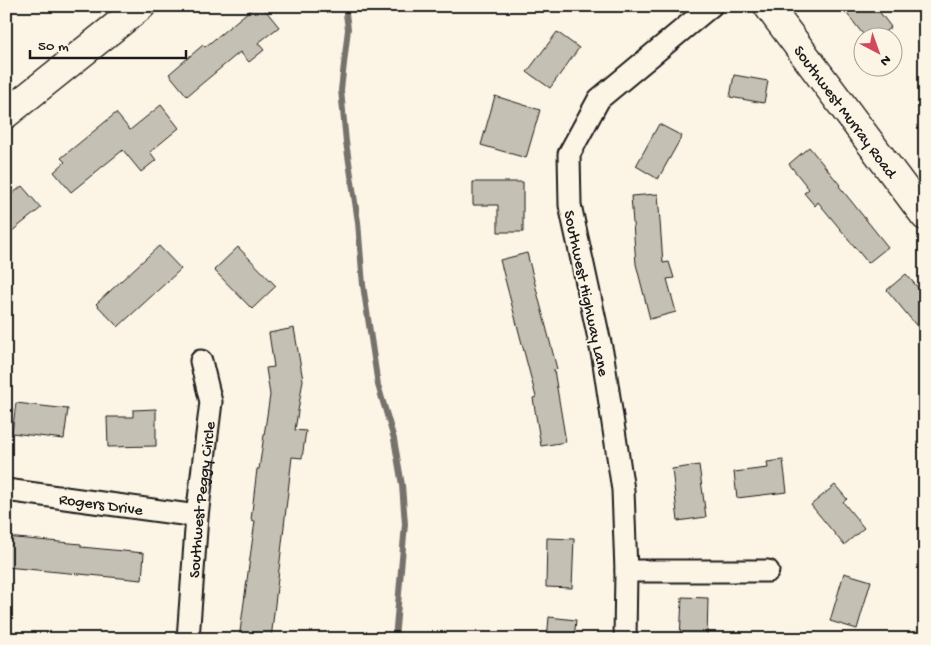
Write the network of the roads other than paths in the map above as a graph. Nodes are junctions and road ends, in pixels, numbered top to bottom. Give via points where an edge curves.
1 (141, 6) edge
2 (711, 6) edge
3 (768, 6) edge
4 (6, 114) edge
5 (922, 208) edge
6 (201, 361) dead end
7 (6, 490) edge
8 (197, 516) junction
9 (626, 570) junction
10 (768, 572) dead end
11 (188, 639) edge
12 (625, 639) edge

1 - 4 street
2 - 9 street, Southwest Highway Lane via 598,99 569,154 570,205 603,357 623,490
3 - 5 street, Southwest Murray Road
6 - 8 street, Southwest Peggy Circle via 211,402
7 - 8 street, Rogers Drive
8 - 11 street, Southwest Peggy Circle
9 - 10 street
9 - 12 street, Southwest Highway Lane

